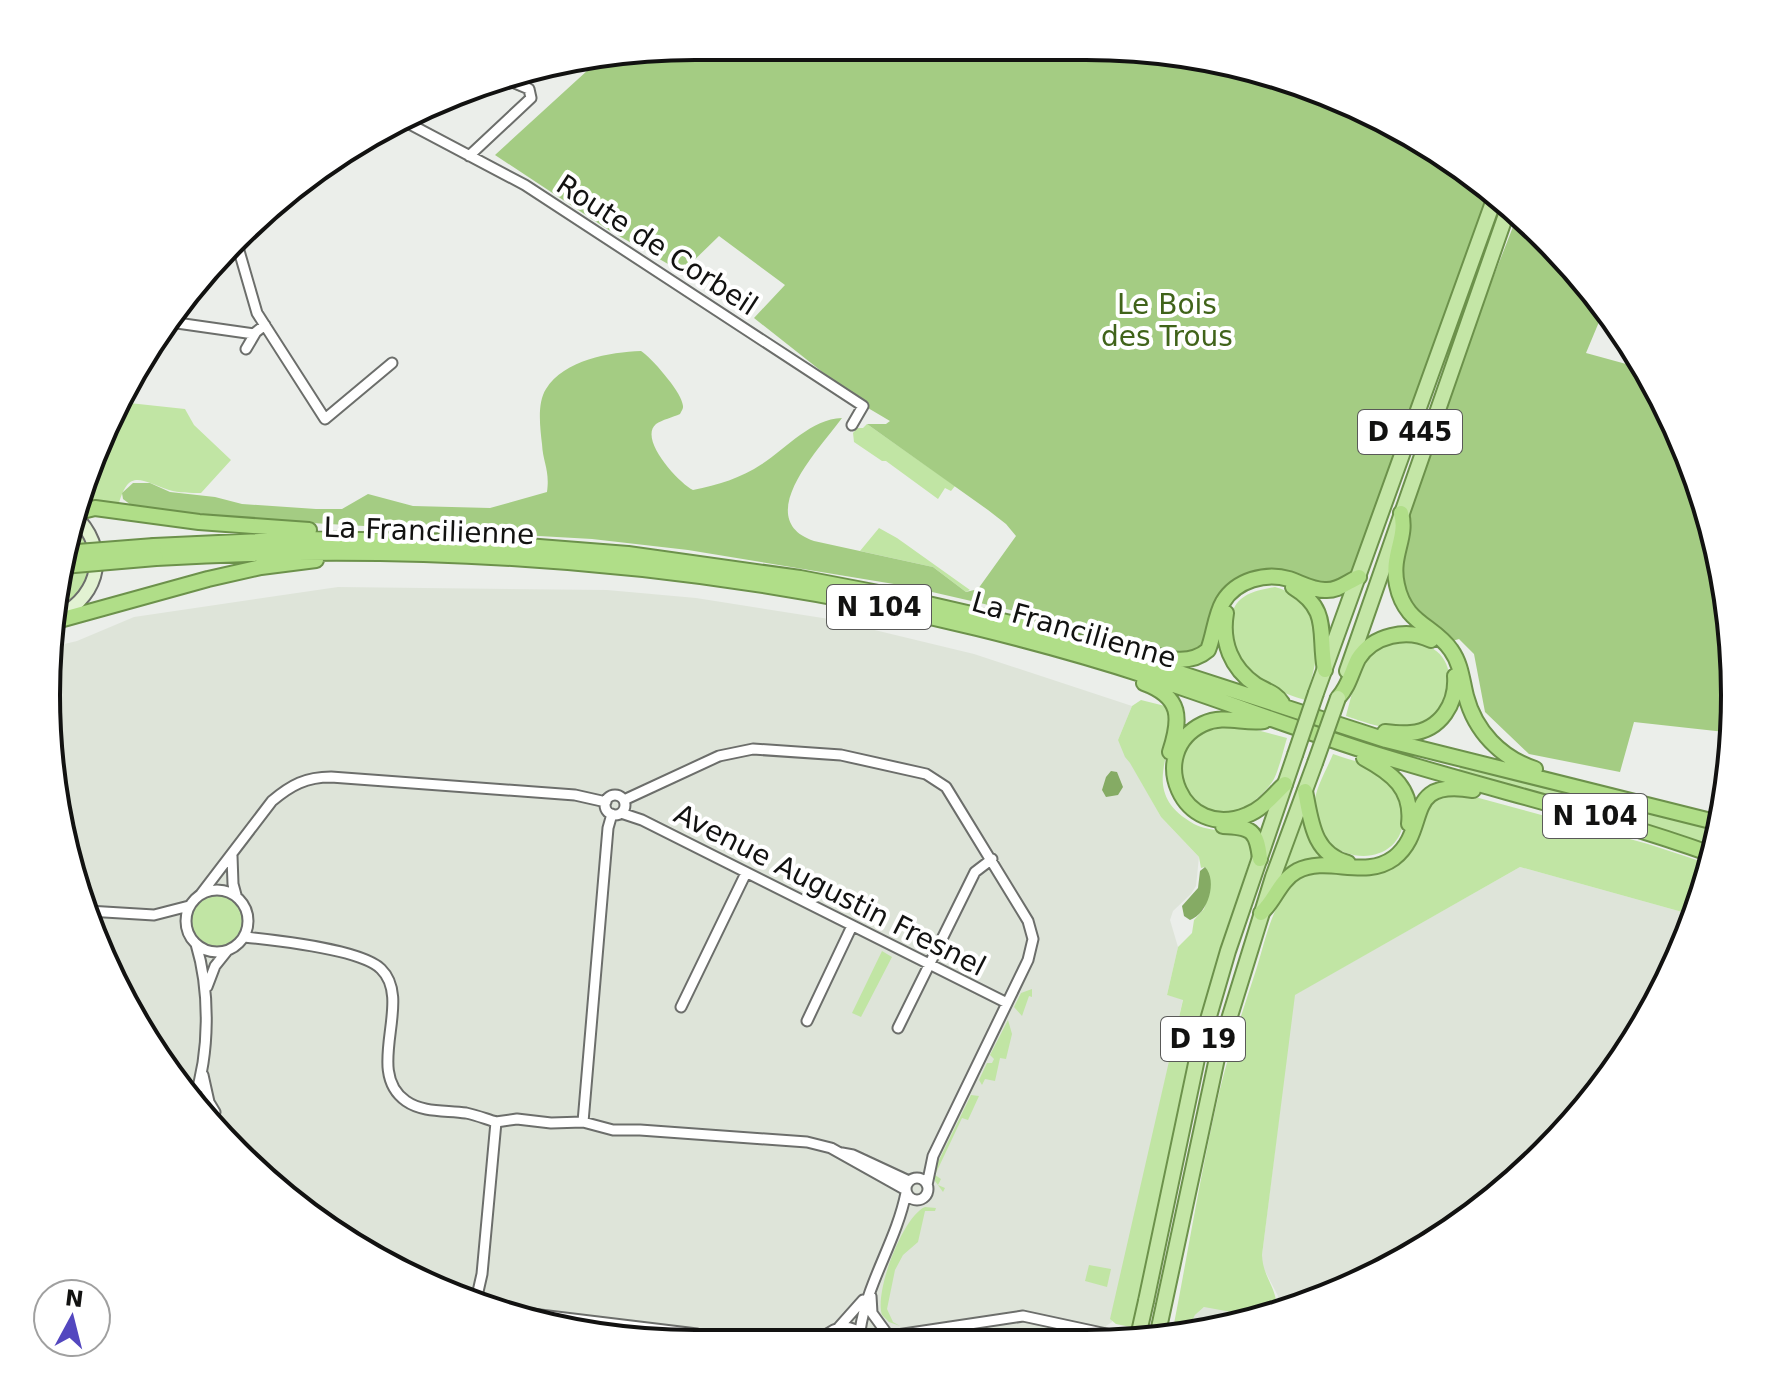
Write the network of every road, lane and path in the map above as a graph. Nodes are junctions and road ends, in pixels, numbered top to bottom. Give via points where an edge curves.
1 (520, 85) edge
2 (413, 126) edge
3 (469, 156) junction
4 (1491, 207) edge
5 (1505, 218) edge
6 (240, 253) edge
7 (180, 323) edge
8 (265, 325) junction
9 (254, 334) junction
10 (246, 349) dead end
11 (392, 363) dead end
12 (852, 425) dead end
13 (88, 510) edge
14 (1401, 513) junction
15 (84, 526) edge
16 (428, 540) junction
17 (155, 552) junction
18 (333, 552) junction
19 (77, 553) edge
20 (74, 564) edge
21 (1359, 577) junction
22 (65, 612) edge
23 (65, 617) edge
24 (1090, 645) junction
25 (1124, 669) junction
26 (1325, 670) junction
27 (1338, 698) junction
28 (1284, 707) junction
29 (1272, 720) junction
30 (1306, 723) joint
31 (1327, 730) joint
32 (1369, 734) junction
33 (1348, 745) junction
34 (1552, 781) junction
35 (1285, 784) junction
36 (1493, 787) junction
37 (1305, 791) junction
38 (617, 807) junction
39 (1709, 820) edge
40 (1701, 851) edge
41 (232, 856) junction
42 (992, 859) junction
43 (1260, 859) junction
44 (746, 873) junction
45 (201, 894) junction
46 (236, 895) junction
47 (189, 906) junction
48 (99, 912) edge
49 (1261, 913) junction
50 (248, 925) junction
51 (852, 926) junction
52 (244, 937) junction
53 (268, 939) junction
54 (196, 944) junction
55 (228, 950) junction
56 (930, 965) junction
57 (206, 990) junction
58 (1007, 1003) junction
59 (681, 1007) dead end
60 (807, 1021) dead end
61 (898, 1028) dead end
62 (202, 1072) junction
63 (198, 1090) edge
64 (209, 1102) joint
65 (212, 1107) edge
66 (496, 1122) junction
67 (583, 1122) junction
68 (933, 1156) junction
69 (927, 1185) junction
70 (908, 1186) junction
71 (920, 1200) junction
72 (898, 1228) junction
73 (870, 1287) junction
74 (478, 1291) edge
75 (586, 1321) edge
76 (1159, 1326) edge
77 (839, 1327) junction
78 (1141, 1328) edge
79 (656, 1329) edge
80 (834, 1330) edge
81 (848, 1330) edge
82 (864, 1330) edge
83 (887, 1330) edge
84 (931, 1330) edge
85 (1087, 1330) edge

1 - 3 street via 529,89 531,98
2 - 3 street, Route de Corbeil
3 - 12 street, Route de Corbeil via 525,185 863,406
4 - 21 main road, D 445
5 - 14 main road, D 445
6 - 8 street
7 - 9 street
8 - 9 street
8 - 11 street via 325,419
9 - 10 street
13 - 16 highway via 250,527 405,532
14 - 27 main road, D 445
14 - 34 highway via 1405,526 1395,555 1402,601 1454,654 1467,701 1485,735 1503,753
15 - 22 main road via 94,544 95,575 84,598
16 - 17 highway, La Francilienne / N 104 via 289,539
16 - 24 highway, La Francilienne / N 104 via 751,569 889,595
17 - 18 highway, La Francilienne / N 104
17 - 19 highway, La Francilienne / N 104, bridge
17 - 20 highway, La Francilienne / N 104, bridge
18 - 23 highway via 319,560 261,567
18 - 25 highway, La Francilienne / N 104 via 559,562 747,583 975,628
21 - 24 highway via 1327,591 1281,577 1248,581 1222,603 1208,650 1191,660 1107,641
21 - 26 main road, D 445
24 - 28 highway, La Francilienne / N 104
25 - 29 highway, La Francilienne / N 104
25 - 43 highway via 1166,695 1178,714 1168,769 1176,800 1199,820 1251,831
26 - 28 highway via 1322,623 1303,593 1272,582 1250,587 1231,602 1224,638 1229,654 1245,676 1278,697
26 - 30 main road, D 445, bridge
27 - 31 main road, D 445, bridge
27 - 32 highway via 1361,655 1380,640 1418,634 1440,645 1455,677 1445,714 1423,731
28 - 32 highway, La Francilienne / N 104
29 - 33 highway, La Francilienne / N 104
29 - 35 highway via 1222,719 1193,730 1177,755 1176,785 1190,808 1216,820 1249,814
30 - 35 main road, D 19, bridge
31 - 37 main road, D 19, bridge
32 - 34 highway, La Francilienne / N 104
33 - 36 highway, La Francilienne / N 104
33 - 37 highway via 1386,770 1404,790 1408,826 1396,849 1364,864 1331,856 1314,833
34 - 39 highway, La Francilienne / N 104
35 - 43 main road, D 19
36 - 40 highway, La Francilienne / N 104
36 - 49 highway via 1434,791 1417,813 1409,840 1391,860 1364,869 1306,867 1286,879
37 - 49 main road, D 19
38 - 41 street via 575,795 310,778 272,801
38 - 42 street via 638,792 719,756 768,749 841,755 937,779 957,801
38 - 44 street, Avenue Augustin Fresnel
38 - 67 street via 608,828
41 - 45 street
41 - 46 street
42 - 56 street via 975,872
42 - 58 street via 1033,939
43 - 78 main road, D 19, bridge via 1198,1054
44 - 51 street, Avenue Augustin Fresnel
44 - 59 street
45 - 46 street via 219,889
45 - 47 street
46 - 50 street via 246,909
47 - 48 street via 154,915
47 - 54 street via 187,931
49 - 76 main road, D 19 via 1214,1070
50 - 52 street
50 - 53 street
51 - 56 street, Avenue Augustin Fresnel
51 - 60 street
52 - 53 street
52 - 55 street
53 - 66 street via 364,958 380,967 392,992 389,1064 394,1089 413,1105
54 - 55 street via 211,951
54 - 57 street
55 - 57 street
56 - 58 street, Avenue Augustin Fresnel
56 - 61 street
57 - 62 street
58 - 68 street
62 - 63 street
62 - 64 street
64 - 65 street
66 - 67 street
66 - 74 street
67 - 70 street via 613,1130 807,1142 853,1155
68 - 69 street
68 - 70 street
69 - 70 street via 921,1179
69 - 71 street
70 - 71 street via 911,1199
70 - 72 street
71 - 72 street
72 - 73 street
73 - 77 street
73 - 82 street
73 - 83 street via 872,1313
75 - 79 street
77 - 80 street
77 - 81 street
84 - 85 street via 1023,1316

